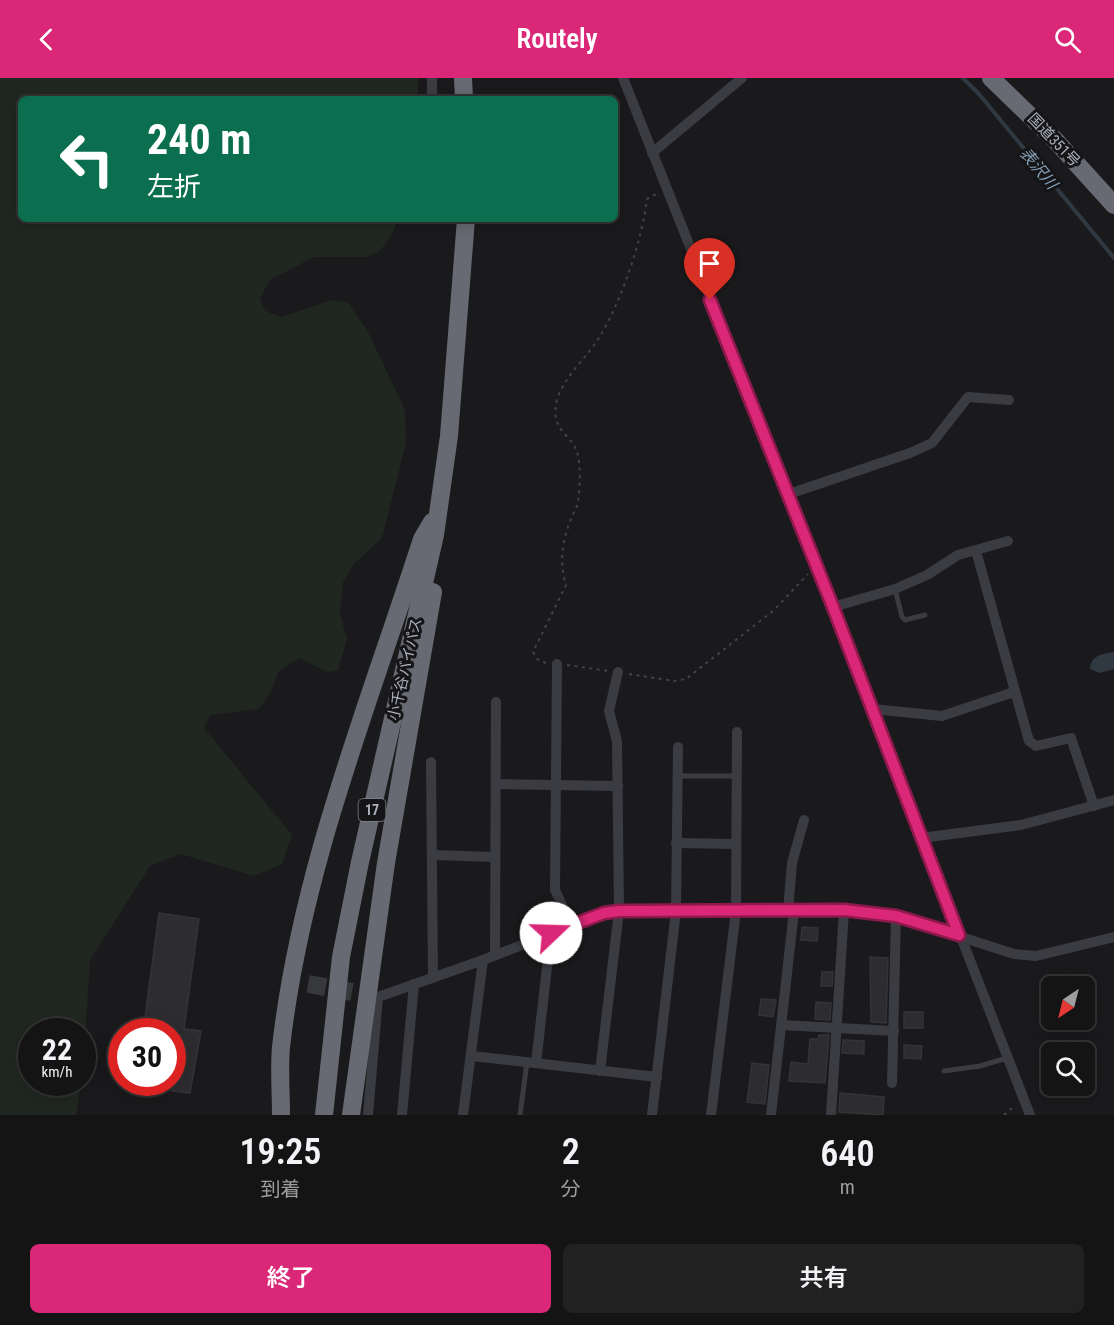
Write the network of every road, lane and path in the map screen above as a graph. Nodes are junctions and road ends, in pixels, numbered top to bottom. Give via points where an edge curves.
1 (432, 78) edge
2 (463, 78) edge
3 (623, 78) edge
4 (742, 78) edge
5 (991, 78) edge
6 (432, 96) edge
7 (464, 96) edge
8 (652, 153) junction
9 (667, 191) junction
10 (1114, 205) edge
11 (466, 222) edge
12 (1008, 400) dead end
13 (786, 495) junction
14 (439, 509) junction
15 (435, 535) junction
16 (1008, 541) dead end
17 (976, 551) junction
18 (816, 565) junction
19 (895, 589) junction
20 (833, 607) junction
21 (925, 615) dead end
22 (557, 664) junction
23 (618, 672) junction
24 (1014, 692) junction
25 (496, 702) dead end
26 (873, 709) junction
27 (738, 732) dead end
28 (678, 747) dead end
29 (431, 762) dead end
30 (677, 776) junction
31 (737, 776) junction
32 (496, 784) junction
33 (556, 785) junction
34 (618, 786) junction
35 (1114, 800) edge
36 (1094, 806) junction
37 (804, 820) dead end
38 (921, 838) junction
39 (676, 843) junction
40 (736, 844) junction
41 (432, 855) junction
42 (495, 857) junction
43 (844, 910) junction
44 (619, 911) junction
45 (676, 911) junction
46 (736, 911) junction
47 (791, 911) junction
48 (896, 916) junction
49 (571, 925) junction
50 (551, 933) junction
51 (959, 935) junction
52 (1114, 937) edge
53 (495, 956) junction
54 (483, 960) junction
55 (433, 978) junction
56 (414, 984) junction
57 (366, 995) junction
58 (781, 1025) junction
59 (837, 1027) junction
60 (894, 1031) junction
61 (472, 1056) junction
62 (1007, 1058) junction
63 (531, 1063) junction
64 (600, 1071) junction
65 (944, 1071) dead end
66 (657, 1077) junction
67 (892, 1083) dead end
68 (1023, 1098) junction
69 (280, 1115) edge
70 (324, 1115) edge
71 (351, 1115) edge
72 (369, 1115) edge
73 (402, 1115) edge
74 (463, 1115) edge
75 (520, 1115) edge
76 (652, 1115) edge
77 (711, 1115) edge
78 (771, 1115) edge
79 (831, 1115) edge
80 (1004, 1115) edge
81 (1030, 1115) edge

1 - 6 street
2 - 7 highway
3 - 8 street
4 - 8 street
5 - 10 highway, 国道351号
8 - 9 street
9 - 13 street
9 - 22 path via 647,199 609,320 562,385 556,403 561,433 577,450 578,503 561,558 566,585 534,652 543,663
11 - 14 highway, 小千谷バイパス / 17 via 450,424
12 - 13 street via 968,398 932,443
13 - 18 street
14 - 15 highway, 小千谷バイパス / 17
14 - 69 highway via 422,539 347,756 305,902 299,982 281,1049
15 - 57 highway via 430,623
15 - 70 highway, 小千谷バイパス / 17 via 341,957
16 - 17 street
17 - 19 street via 944,562 927,575
17 - 24 street
18 - 20 street
18 - 23 path via 773,611 686,679 674,681
19 - 20 street
19 - 21 lane via 905,620
20 - 26 street
22 - 23 path
22 - 33 street
23 - 34 street via 609,711 617,741
24 - 26 street via 942,716
24 - 36 street via 1032,745 1066,738 1074,742
25 - 32 street
26 - 38 street
27 - 31 street
28 - 30 street
29 - 41 street
30 - 31 lane
30 - 39 street
31 - 40 street
32 - 33 street
32 - 42 street
33 - 34 street
33 - 49 street via 555,890
34 - 44 street
35 - 36 street
36 - 38 street via 1022,825
37 - 47 street via 792,863
38 - 51 street
39 - 40 street
39 - 45 street
40 - 46 street
41 - 42 street
41 - 55 street
42 - 53 street
43 - 47 street
43 - 48 street
43 - 59 street
44 - 45 street
44 - 49 street
44 - 64 street
45 - 46 street
45 - 66 street
46 - 47 street
46 - 77 street
47 - 58 street
48 - 51 street
48 - 60 street
49 - 50 street
50 - 53 street
50 - 63 street
51 - 52 street via 1014,954 1036,956
51 - 62 street
53 - 54 street
54 - 55 street
54 - 61 street
55 - 56 street
56 - 57 street
56 - 73 street
57 - 71 highway
57 - 72 street
58 - 59 street
58 - 78 street
59 - 60 street
59 - 79 street
60 - 67 street
61 - 63 street
61 - 74 street
62 - 65 lane
62 - 68 street
63 - 64 street
63 - 75 lane
64 - 66 street
66 - 76 street
68 - 80 path
68 - 81 street

